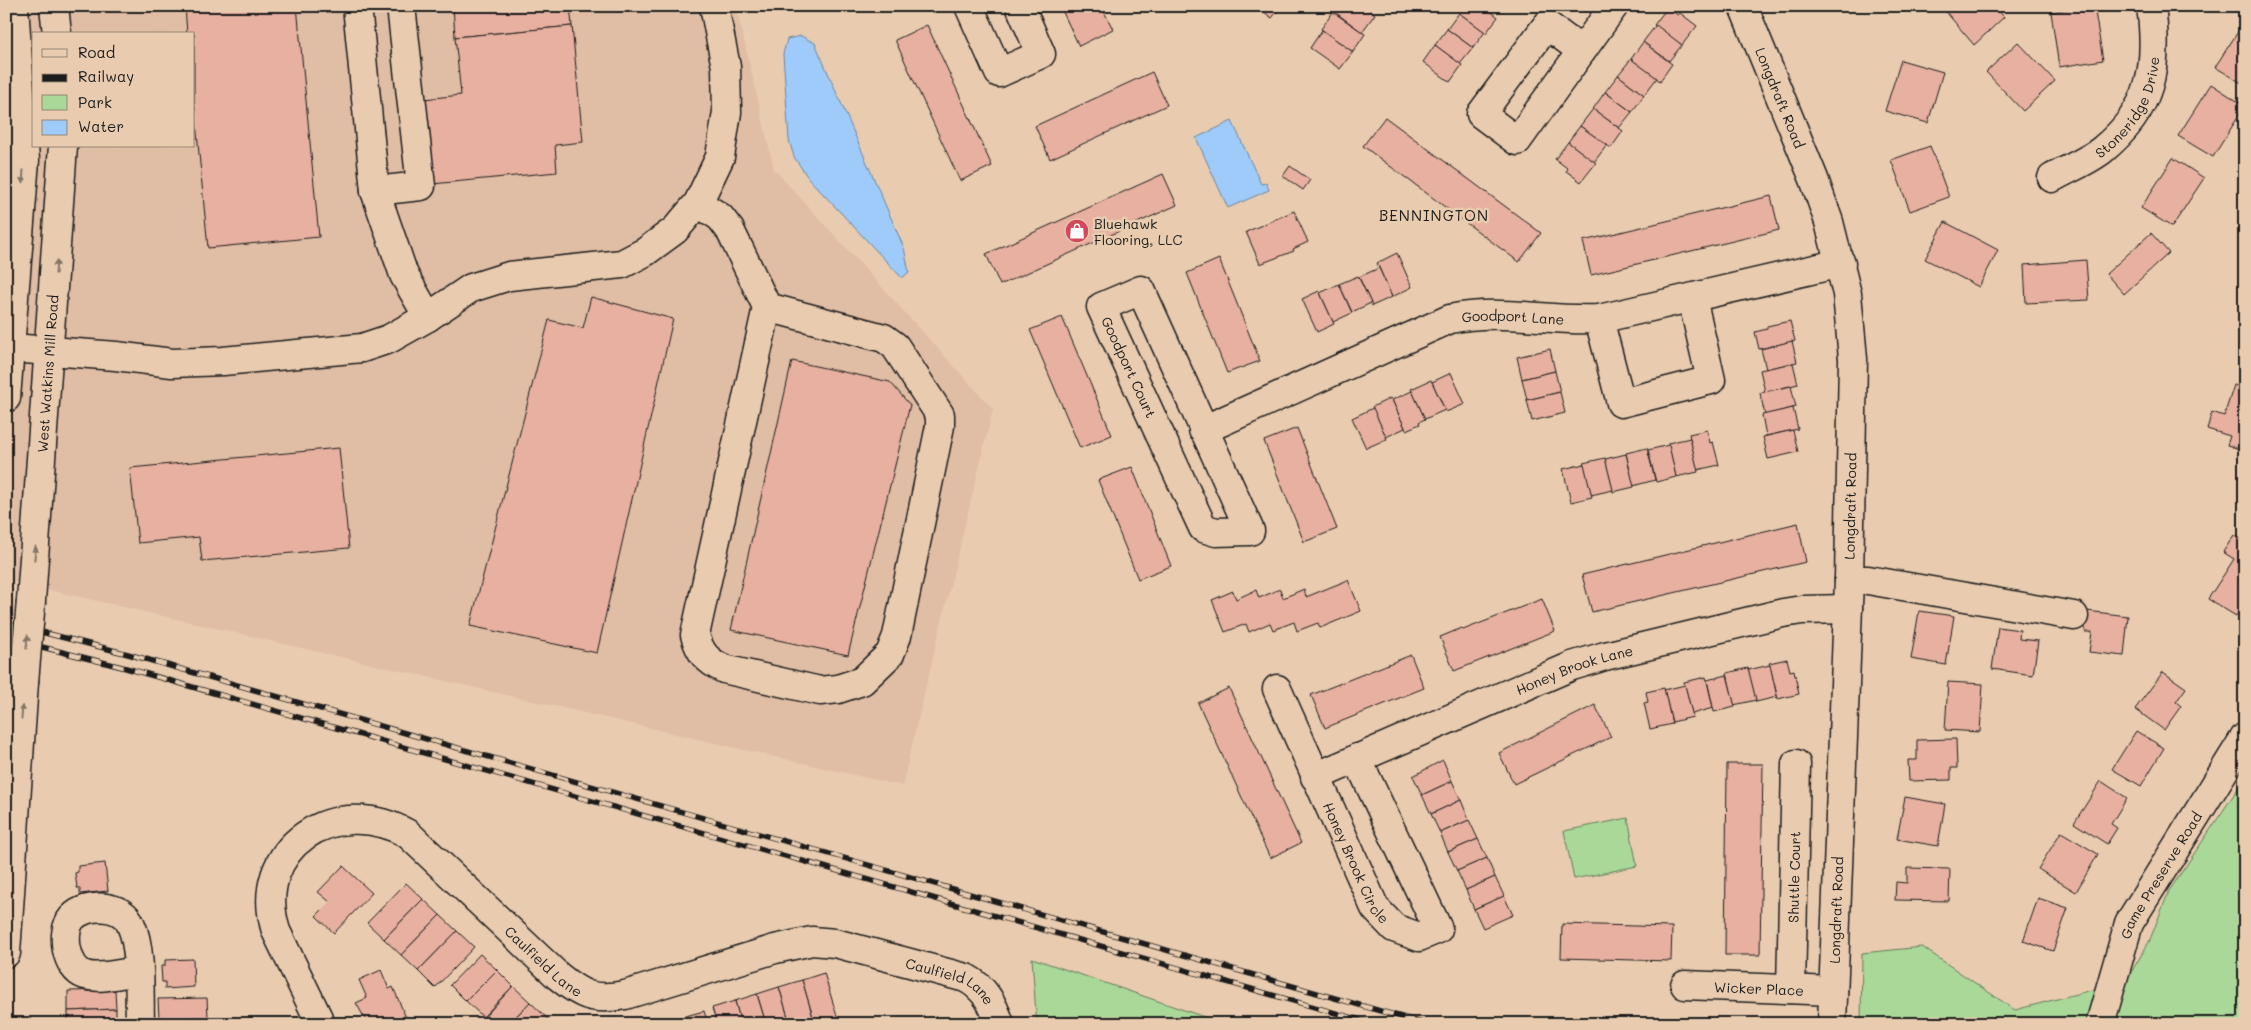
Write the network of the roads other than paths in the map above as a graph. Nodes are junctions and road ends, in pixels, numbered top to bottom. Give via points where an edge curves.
1 (14, 6) edge
2 (54, 6) edge
3 (357, 6) edge
4 (401, 6) edge
5 (714, 6) edge
6 (969, 6) edge
7 (1020, 6) edge
8 (1614, 6) edge
9 (1743, 6) edge
10 (2151, 6) edge
11 (57, 32) edge
12 (1582, 52) dead end
13 (64, 148) edge
14 (2052, 178) dead end
15 (376, 191) junction
16 (698, 203) junction
17 (1841, 263) junction
18 (1692, 298) junction
19 (767, 307) junction
20 (428, 317) junction
21 (1599, 318) junction
22 (11, 348) junction
23 (50, 351) junction
24 (6, 398) edge
25 (1203, 430) junction
26 (1849, 580) junction
27 (1848, 609) junction
28 (2074, 616) dead end
29 (1277, 689) dead end
30 (2245, 737) edge
31 (1357, 758) junction
32 (1796, 764) dead end
33 (1316, 777) junction
34 (6, 953) edge
35 (138, 971) dead end
36 (1685, 985) dead end
37 (1791, 989) junction
38 (1833, 991) junction
39 (140, 1024) edge
40 (321, 1024) edge
41 (1000, 1024) edge
42 (1832, 1024) edge
43 (2100, 1024) edge

1 -> 22 street via 25,160
2 - 11 street
3 - 15 street
4 - 15 street via 421,186
5 - 16 street via 726,67 727,112 720,157
6 - 7 street via 999,73 1041,54
8 - 12 street
9 - 17 street, Longdraft Road via 1814,179
10 - 14 street, Stoneridge Drive via 2154,63 2143,103 2130,123 2101,151
23 -> 13 street, West Watkins Mill Road
15 - 20 street via 404,274
16 - 19 street via 720,217 730,230
16 - 20 street via 675,230 622,264 508,276 471,288
17 - 18 street, Goodport Lane
17 - 26 street, Longdraft Road via 1853,359
18 - 21 street, Goodport Lane
18 - 21 street via 1711,380 1621,403
19 - 19 street via 695,635 699,649 710,662 724,669 820,690 838,689 862,681 890,654 897,636 940,415 895,346 884,338
20 - 23 street via 389,339 344,350 172,363
21 - 25 street, Goodport Lane via 1577,320 1474,314 1450,319
22 - 23 street
22 - 24 street
34 -> 23 street, West Watkins Mill Road, bridge
25 - 25 street, Goodport Court via 1250,531 1216,532 1203,528 1101,307 1140,290
26 - 27 street, Longdraft Road
26 - 28 street via 1868,580
27 - 31 street, Honey Brook Lane via 1783,613 1572,666
27 - 38 street, Longdraft Road
29 - 33 street, Honey Brook Circle
30 - 43 street, Game Preserve Road via 2129,923
31 - 33 street, Honey Brook Lane
31 - 33 street, Honey Brook Circle via 1438,929 1419,937 1394,928 1375,908
32 - 37 street, Shuttle Court
35 - 39 street
36 - 37 street, Wicker Place
37 - 38 street, Wicker Place
38 - 42 street, Longdraft Road
40 - 41 street, Caulfield Lane via 276,931 271,916 272,883 279,866 312,830 334,821 361,818 385,823 408,834 558,976 584,994 604,998 625,995 775,949 824,942 966,978 986,994

